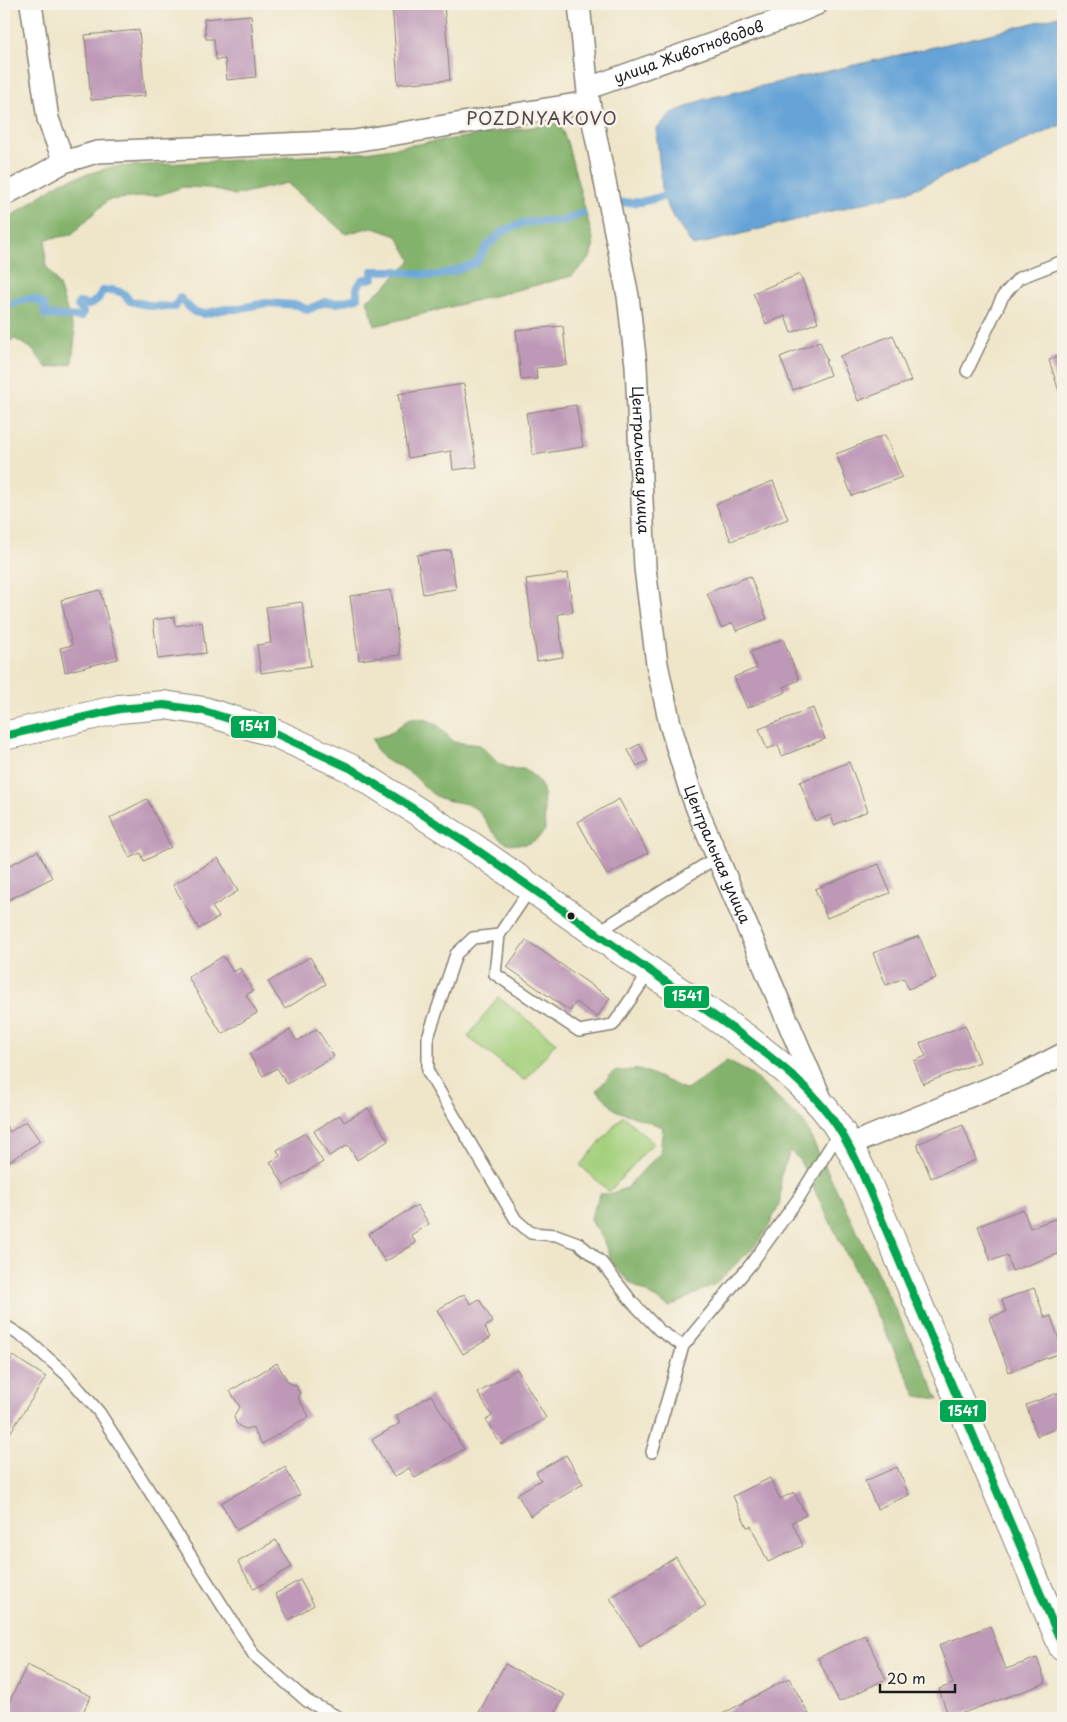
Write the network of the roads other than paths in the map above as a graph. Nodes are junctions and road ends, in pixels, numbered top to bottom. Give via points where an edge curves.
1 (30, 4) edge
2 (579, 4) edge
3 (817, 4) edge
4 (589, 95) junction
5 (64, 162) junction
6 (4, 195) edge
7 (1063, 261) edge
8 (967, 371) dead end
9 (4, 736) edge
10 (716, 857) junction
11 (531, 888) junction
12 (596, 934) junction
13 (499, 935) junction
14 (650, 971) junction
15 (1063, 1054) edge
16 (825, 1108) junction
17 (844, 1138) junction
18 (4, 1325) edge
19 (683, 1346) junction
20 (652, 1452) dead end
21 (1063, 1647) edge
22 (340, 1718) edge

1 - 5 street via 48,119
2 - 4 street, Центральная улица
3 - 4 street, улица Животноводов
4 - 5 street, улица Животноводов via 354,141 97,152
4 - 10 street, Центральная улица via 628,296 635,355 645,568 657,664 670,724 690,790
5 - 6 street, улица Животноводов
7 - 8 lane via 1019,278 1004,296
9 - 11 street via 119,709 164,705 204,711 277,734 350,768
10 - 12 lane
10 - 16 street, Центральная улица
11 - 12 street
11 - 13 lane
12 - 14 street
13 - 14 lane via 495,974 578,1031 613,1025
13 - 19 lane via 473,938 456,954 428,1037 428,1072 516,1220 531,1233 556,1235 578,1242 602,1264 659,1330
14 - 16 street via 773,1059
15 - 17 street via 1022,1075
16 - 17 street, Центральная улица
17 - 19 lane via 761,1250
17 - 21 street, Центральная улица via 871,1191
18 - 22 lane via 26,1339 66,1374 98,1412 254,1655 307,1701
19 - 20 lane

